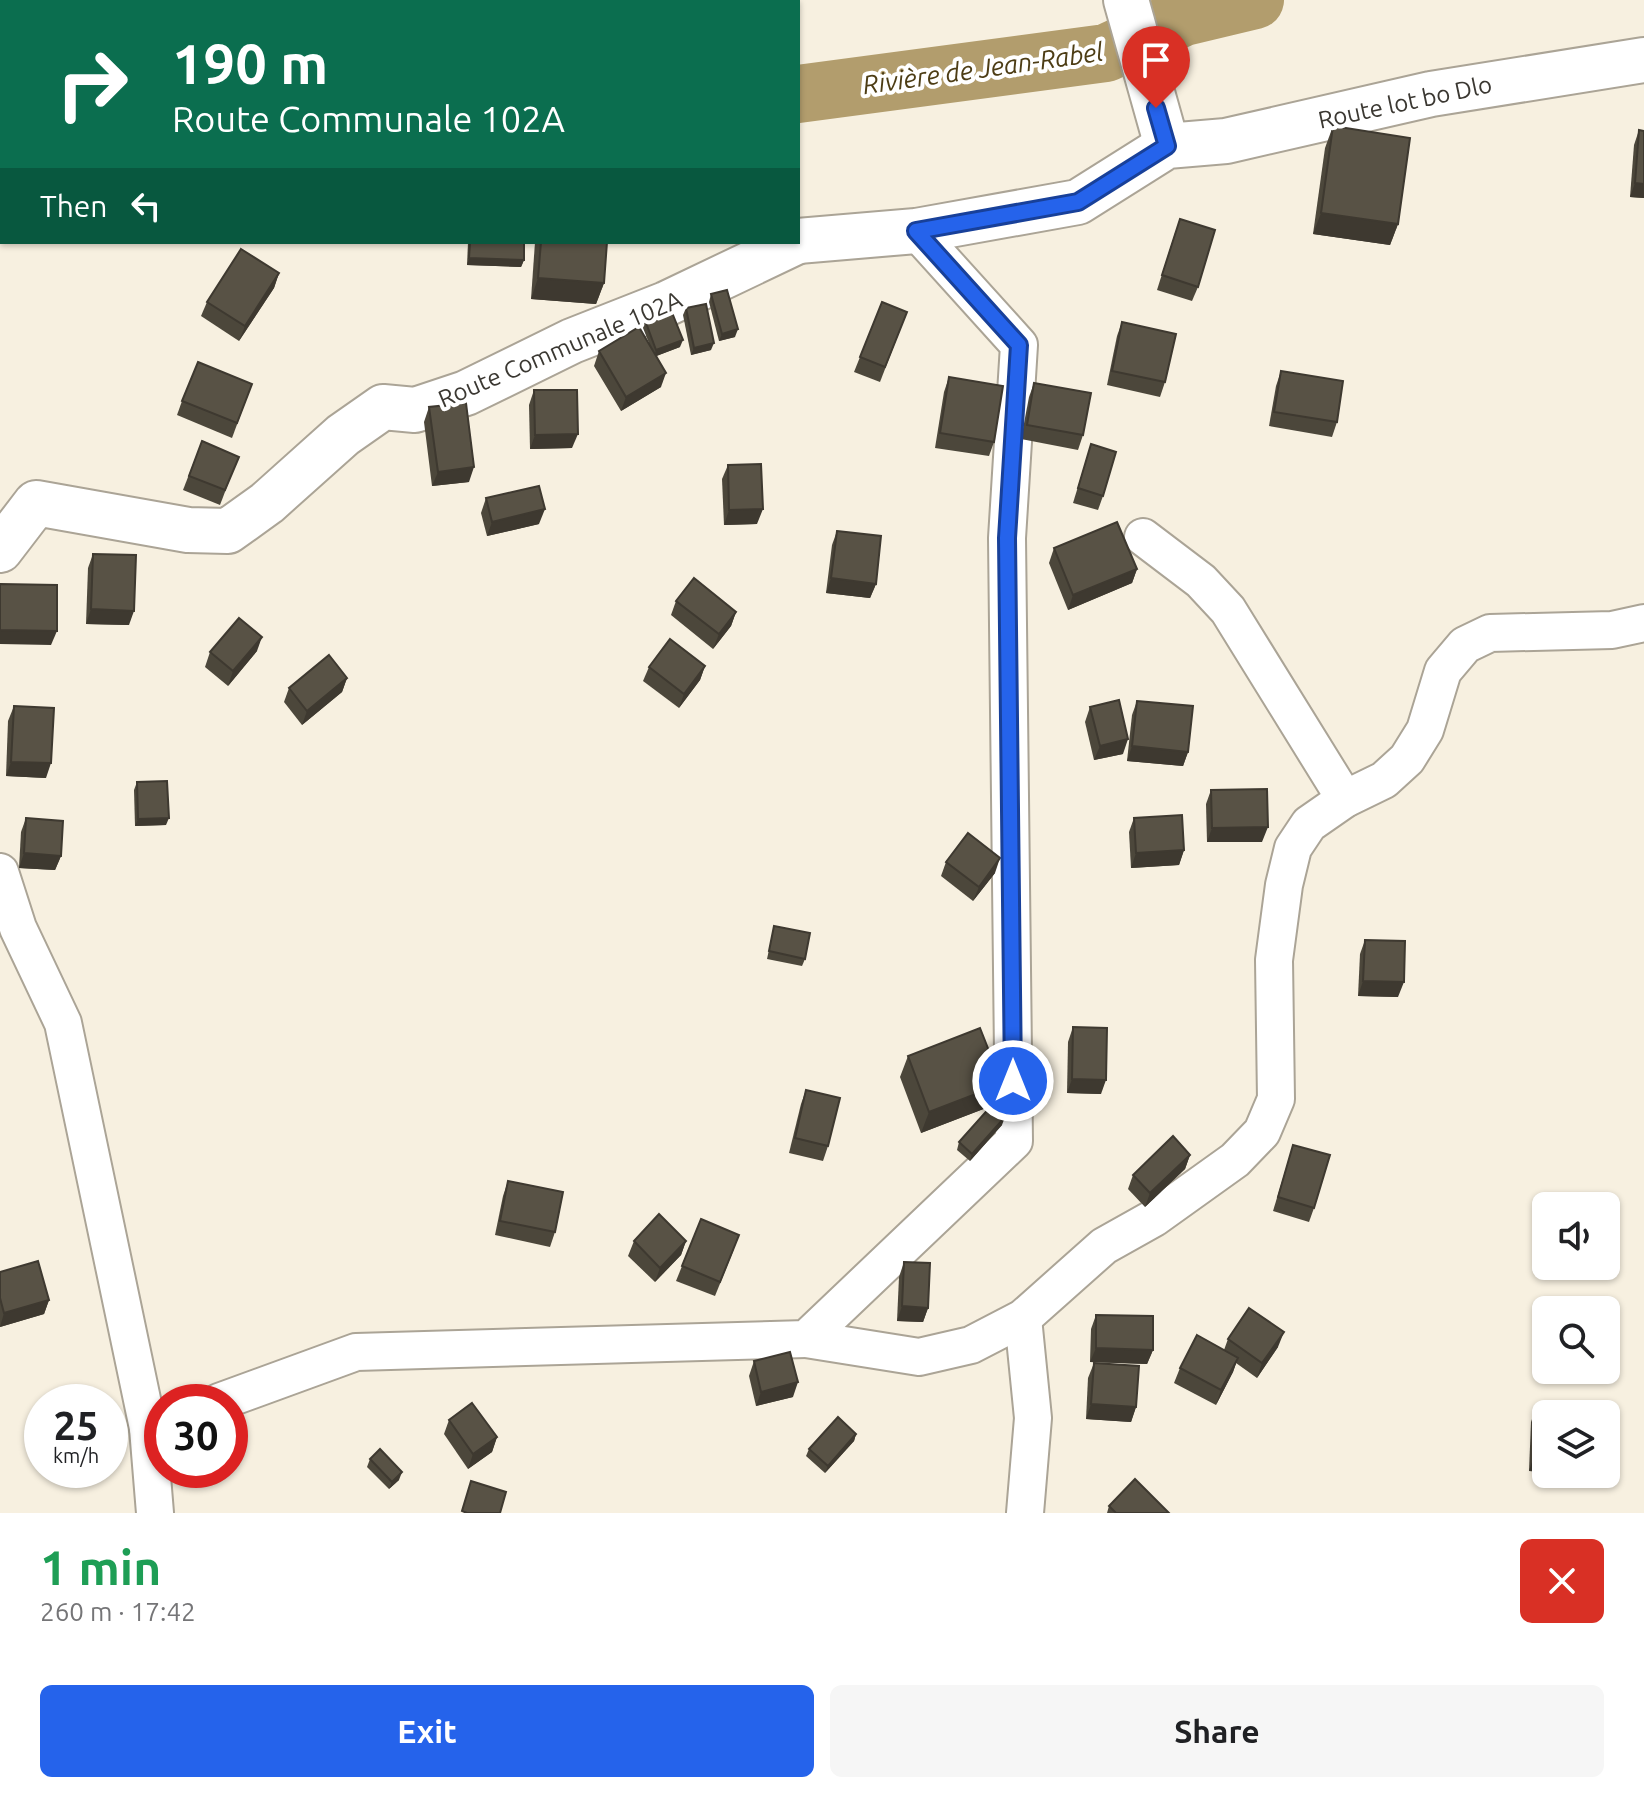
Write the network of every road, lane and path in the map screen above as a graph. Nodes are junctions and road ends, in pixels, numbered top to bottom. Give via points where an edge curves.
1 (1126, 0) edge
2 (1644, 60) edge
3 (1166, 140) junction
4 (916, 231) junction
5 (800, 242) edge
6 (793, 244) edge
7 (1143, 537) dead end
8 (0, 550) edge
9 (1644, 623) edge
10 (1345, 799) junction
11 (0, 872) edge
12 (1023, 1318) junction
13 (806, 1339) junction
14 (146, 1384) edge
15 (248, 1391) edge
16 (155, 1488) edge
17 (155, 1513) edge
18 (1025, 1513) edge

1 - 3 street
2 - 3 street, Route lot bo Dlo via 1431,94 1226,141
3 - 4 street, Route Communale 102A via 1078,202
4 - 5 street, Route Communale 102A
4 - 13 street via 1019,345 1007,538 1014,1141
6 - 8 street, Route Communale 102A via 466,393 415,410 383,407 228,531 188,530 36,503
7 - 10 street via 1201,581 1228,610
9 - 10 street via 1612,630 1490,633 1465,645 1443,671 1425,730 1407,759 1384,780
10 - 12 street via 1309,824 1293,848 1274,960 1276,1099 1262,1132 1235,1160 1154,1218 1104,1246
11 - 14 street via 18,928 63,1023
12 - 13 street via 971,1345 919,1357
12 - 18 street via 1033,1418
13 - 15 street via 356,1352
16 - 17 street

